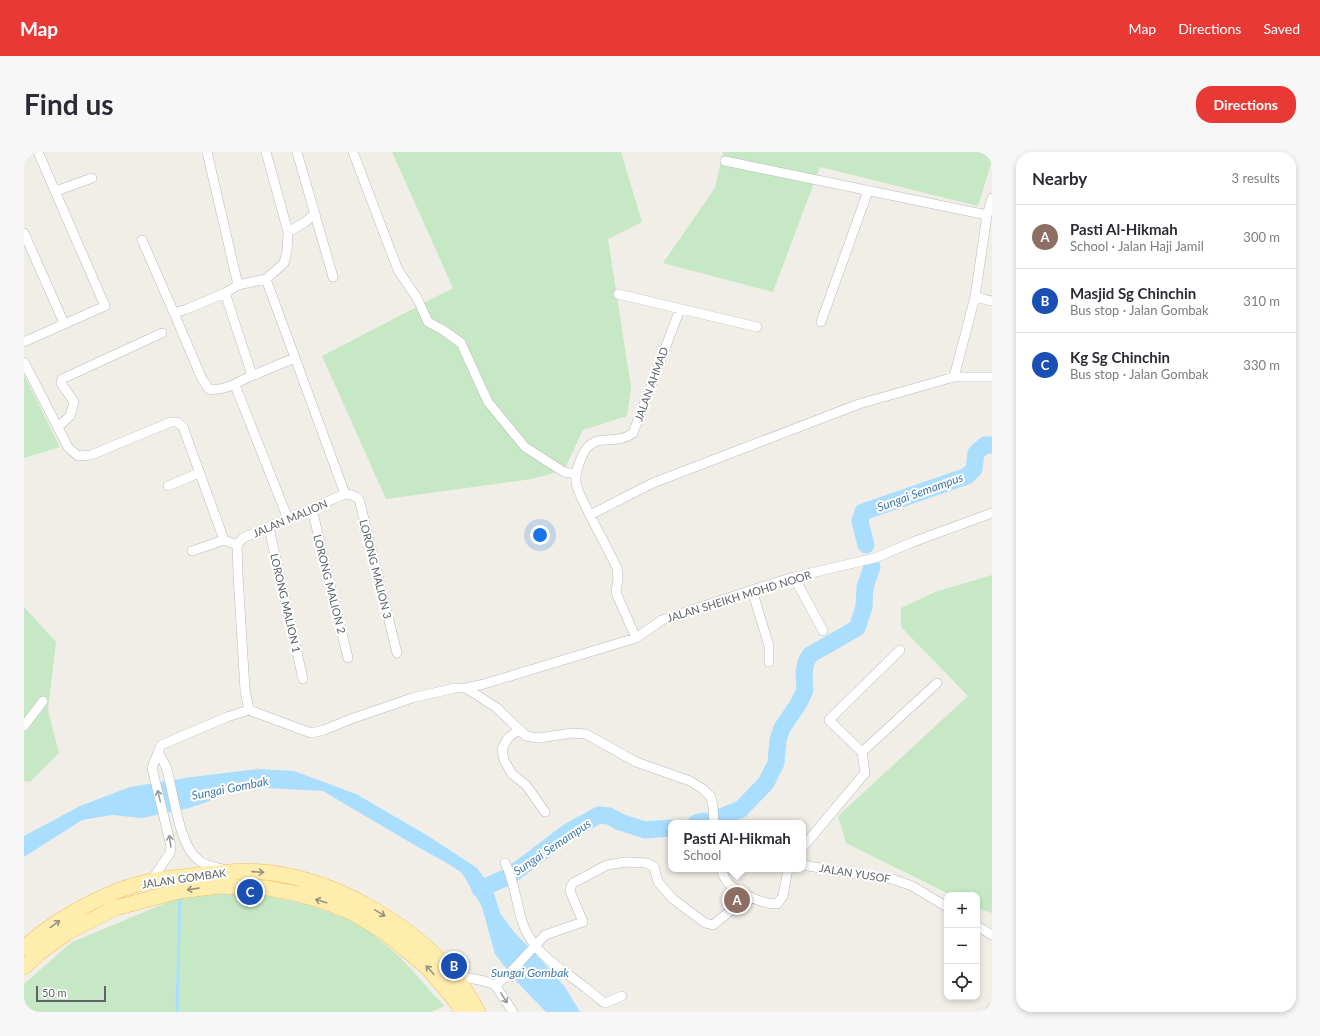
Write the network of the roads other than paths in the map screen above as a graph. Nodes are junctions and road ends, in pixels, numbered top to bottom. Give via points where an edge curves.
1 (38, 152) edge
2 (207, 152) edge
3 (266, 152) edge
4 (297, 152) edge
5 (353, 152) edge
6 (725, 161) dead end
7 (92, 178) dead end
8 (868, 190) junction
9 (56, 191) junction
10 (992, 198) edge
11 (315, 214) junction
12 (987, 214) junction
13 (288, 232) junction
14 (24, 233) edge
15 (142, 240) dead end
16 (333, 277) dead end
17 (266, 279) junction
18 (238, 285) junction
19 (225, 293) junction
20 (618, 294) dead end
21 (975, 297) junction
22 (992, 301) edge
23 (680, 309) junction
24 (174, 312) junction
25 (821, 322) dead end
26 (64, 323) junction
27 (758, 327) dead end
28 (162, 333) dead end
29 (24, 342) edge
30 (295, 358) junction
31 (24, 362) edge
32 (252, 375) junction
33 (954, 377) junction
34 (992, 377) edge
35 (235, 385) junction
36 (58, 427) junction
37 (200, 474) junction
38 (576, 474) junction
39 (168, 486) dead end
40 (345, 494) junction
41 (312, 509) junction
42 (992, 513) edge
43 (590, 515) junction
44 (288, 519) junction
45 (269, 528) junction
46 (224, 540) junction
47 (237, 545) junction
48 (192, 551) dead end
49 (794, 576) junction
50 (752, 590) junction
51 (823, 631) dead end
52 (636, 638) junction
53 (900, 650) dead end
54 (397, 653) dead end
55 (348, 658) dead end
56 (769, 662) dead end
57 (303, 679) dead end
58 (936, 683) dead end
59 (466, 688) junction
60 (43, 701) dead end
61 (249, 710) junction
62 (24, 726) edge
63 (518, 730) junction
64 (862, 752) junction
65 (158, 753) junction
66 (545, 812) dead end
67 (714, 820) edge
68 (806, 843) edge
69 (806, 865) edge
70 (506, 866) dead end
71 (227, 871) junction
72 (722, 872) edge
73 (787, 872) edge
74 (151, 881) junction
75 (750, 897) junction
76 (944, 905) edge
77 (980, 928) edge
78 (992, 935) edge
79 (534, 946) junction
80 (24, 948) edge
81 (24, 967) edge
82 (454, 975) junction
83 (495, 985) junction
84 (622, 996) dead end
85 (992, 1008) edge
86 (462, 1012) edge
87 (478, 1012) edge
88 (513, 1012) edge
89 (989, 1012) edge

1 - 9 street
2 - 18 street
3 - 13 street
4 - 11 street
5 - 38 street via 398,270 417,298 428,322 461,343 488,402 525,447 564,472
6 - 8 street
7 - 9 street
8 - 12 street
8 - 25 street
9 - 26 street via 105,306
10 - 12 street
11 - 13 street
11 - 16 street
12 - 21 street
13 - 17 street via 284,263
14 - 26 street
15 - 24 street
17 - 18 street
17 - 30 street
18 - 19 street
19 - 24 street via 187,310
19 - 32 street
20 - 23 street
21 - 22 street
21 - 33 street
23 - 27 street
23 - 38 street, JALAN AHMAD via 633,432 620,440 601,440 592,443 586,449
24 - 35 street via 209,390
26 - 29 street
28 - 36 street via 62,379 61,383 74,402 70,416
30 - 32 street
30 - 40 street
31 - 36 street
32 - 35 street
33 - 34 street
33 - 43 street via 859,404 653,483
35 - 44 street
36 - 37 street via 68,447 78,456 91,455 177,422 183,427
37 - 39 street
37 - 46 street
38 - 43 street via 577,485
40 - 41 street, JALAN MALION
40 - 54 street, LORONG MALION 3 via 352,494 359,499
41 - 44 street, JALAN MALION
41 - 55 street, LORONG MALION 2
42 - 49 street, JALAN SHEIKH MOHD NOOR via 875,558
43 - 52 street via 617,568 617,595
44 - 45 street, JALAN MALION
45 - 47 street, JALAN MALION via 243,538
45 - 57 street, LORONG MALION 1
46 - 47 street
46 - 48 street
47 - 61 street via 245,690
49 - 50 street, JALAN SHEIKH MOHD NOOR
49 - 51 street
50 - 52 street, JALAN SHEIKH MOHD NOOR via 662,620
50 - 56 street via 769,646
52 - 59 street, JALAN SHEIKH MOHD NOOR
53 - 64 street via 828,720
58 - 64 street
59 - 61 street, JALAN SHEIKH MOHD NOOR via 455,688 412,698 311,733
59 - 63 street via 497,708
60 - 62 street
61 - 65 street via 161,745
63 - 66 street via 508,738 502,749 504,760 512,774 526,785
63 - 67 street via 526,736 538,738 572,733 586,734 636,762 690,781 710,797
64 - 68 street via 865,773
65 - 71 street via 166,766 178,819 193,856 200,862
74 -> 65 street via 170,853 171,846 152,768
69 - 76 street, JALAN YUSOF via 892,879 912,886
70 - 79 street via 523,925
71 - 74 main road, JALAN GOMBAK
71 -> 82 main road, JALAN GOMBAK via 271,872 338,891 365,904 396,924 437,957
72 - 75 street via 730,885
73 - 75 street via 783,896 777,904 770,905
80 -> 74 main road, JALAN GOMBAK via 62,919 106,896
75 - 79 street via 747,903 729,912 714,924 705,923 673,899 658,882 651,864 626,862 607,865 571,886 570,891 583,922 545,935
77 - 78 street
79 - 83 street via 506,977
79 - 84 street via 605,1003
86 -> 81 main road, JALAN GOMBAK via 456,1001 427,967 383,931 353,913 326,902 266,888 218,886 179,891 114,908 68,932
82 - 83 street
82 - 87 main road, JALAN GOMBAK
83 -> 88 street
85 - 89 street

